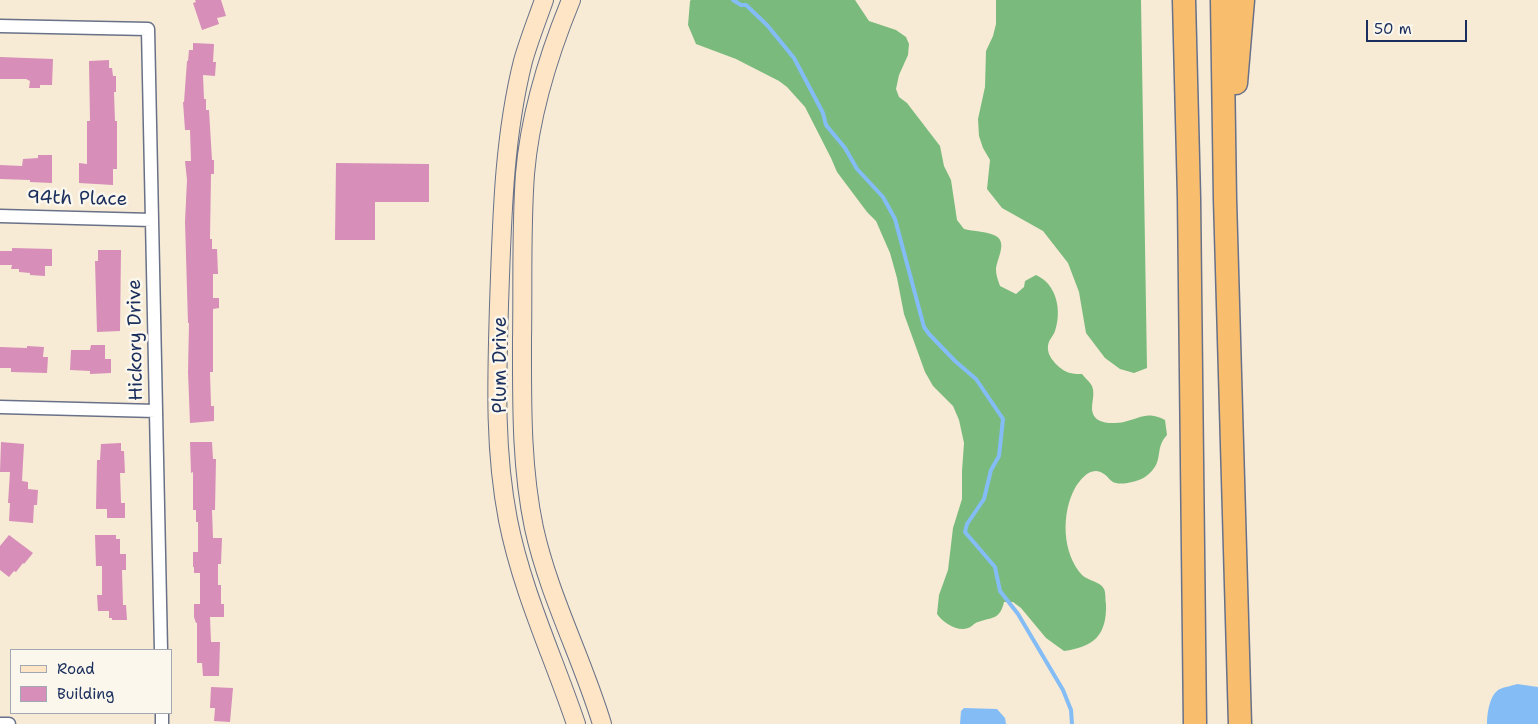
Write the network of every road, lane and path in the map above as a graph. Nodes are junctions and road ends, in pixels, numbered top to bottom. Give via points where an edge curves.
1 (544, 0) edge
2 (571, 0) edge
3 (1169, 0) edge
4 (1184, 0) edge
5 (1222, 0) edge
6 (1244, 0) edge
7 (0, 26) edge
8 (1189, 198) junction
9 (1225, 199) junction
10 (0, 216) edge
11 (152, 220) junction
12 (0, 407) edge
13 (156, 411) junction
14 (161, 649) edge
15 (0, 724) edge
16 (9, 724) edge
17 (576, 724) edge
18 (602, 724) edge
19 (1195, 724) edge
20 (1240, 724) edge

1 - 17 street, Plum Drive via 523,61 504,179 497,430 502,486 519,567
2 - 18 street, Plum Drive via 538,97 526,174 523,444 534,528 543,562
3 - 8 highway
4 - 8 highway
5 - 9 highway
6 - 9 highway
7 - 11 street, Hickory Drive via 148,29
8 - 19 highway
9 - 20 highway
10 - 11 street, 94th Place
11 - 13 street, Hickory Drive
12 - 13 street
13 - 14 street, Hickory Drive
15 - 16 street

